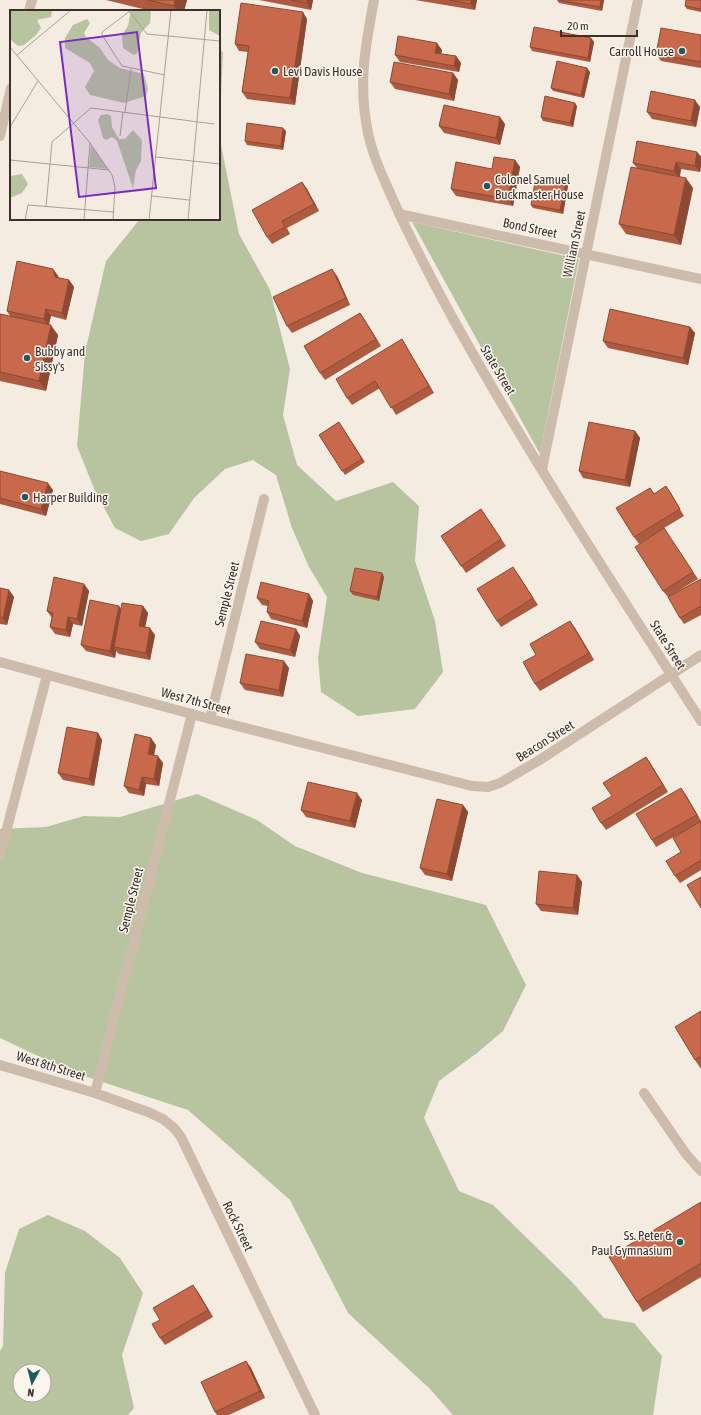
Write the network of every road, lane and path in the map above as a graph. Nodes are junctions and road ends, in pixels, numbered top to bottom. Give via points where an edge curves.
1 (32, 0) edge
2 (374, 0) edge
3 (638, 0) edge
4 (29, 10) edge
5 (10, 92) edge
6 (0, 136) edge
7 (399, 214) junction
8 (586, 253) junction
9 (701, 278) edge
10 (542, 470) junction
11 (264, 500) dead end
12 (701, 655) edge
13 (0, 662) edge
14 (671, 674) junction
15 (48, 675) junction
16 (192, 714) junction
17 (210, 719) junction
18 (701, 721) edge
19 (386, 764) joint
20 (0, 855) edge
21 (0, 1064) edge
22 (95, 1093) junction
23 (644, 1093) dead end
24 (701, 1171) edge
25 (315, 1415) edge

1 - 4 street
2 - 7 street, State Street via 364,52 362,90 368,133 375,158
3 - 8 street, William Street
5 - 6 street
7 - 8 street, Bond Street
7 - 10 street, State Street via 424,266 471,351
8 - 9 street, Bond Street
8 - 10 street, William Street
10 - 14 street, State Street
11 - 17 street, Semple Street
12 - 14 street, Beacon Street
13 - 15 street, West 7th Street
14 - 18 street, State Street
14 - 19 street, Beacon Street via 538,761 488,787 472,786
15 - 16 street, West 7th Street
15 - 20 street
16 - 17 street, West 7th Street
16 - 22 street, Semple Street
17 - 19 street, West 7th Street
21 - 22 street, West 8th Street
22 - 25 street, Rock Street via 148,1112 174,1128 181,1137
23 - 24 street via 686,1154

